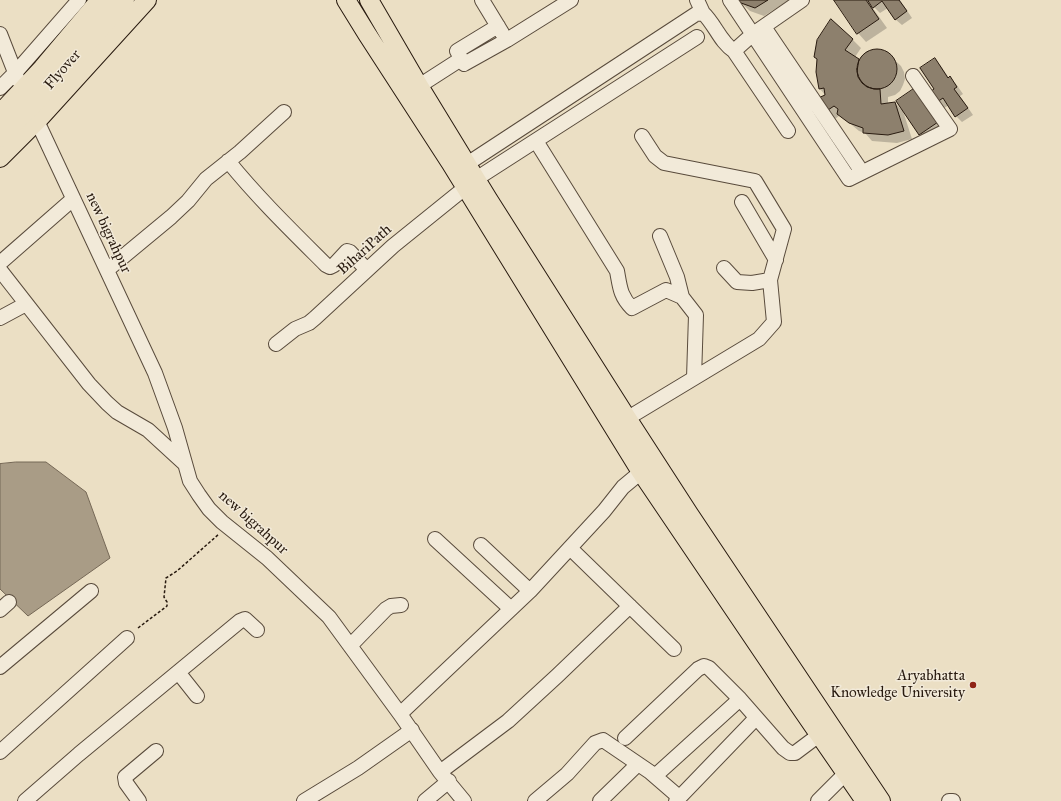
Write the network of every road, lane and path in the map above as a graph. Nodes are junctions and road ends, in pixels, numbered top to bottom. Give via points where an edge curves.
1 (78, 0) edge
2 (101, 0) edge
3 (124, 0) edge
4 (147, 0) edge
5 (346, 0) edge
6 (369, 0) edge
7 (482, 0) edge
8 (571, 0) edge
9 (697, 0) edge
10 (730, 0) edge
11 (802, 0) edge
12 (556, 4) edge
13 (703, 13) junction
14 (498, 26) junction
15 (758, 30) junction
16 (0, 34) edge
17 (698, 37) dead end
18 (507, 40) junction
19 (734, 51) junction
20 (461, 59) junction
21 (913, 76) dead end
22 (19, 82) junction
23 (419, 86) junction
24 (0, 88) edge
25 (284, 112) dead end
26 (0, 115) edge
27 (37, 121) junction
28 (788, 131) dead end
29 (642, 136) dead end
30 (0, 137) edge
31 (536, 141) junction
32 (0, 158) edge
33 (228, 161) junction
34 (467, 164) junction
35 (471, 183) junction
36 (73, 199) junction
37 (742, 202) dead end
38 (660, 236) dead end
39 (776, 260) junction
40 (0, 263) edge
41 (724, 268) dead end
42 (0, 270) edge
43 (107, 270) junction
44 (367, 270) junction
45 (770, 280) junction
46 (682, 297) junction
47 (26, 304) junction
48 (0, 318) edge
49 (276, 344) dead end
50 (694, 378) junction
51 (620, 423) junction
52 (184, 463) junction
53 (641, 472) junction
54 (671, 503) junction
55 (228, 526) junction
56 (435, 539) dead end
57 (481, 545) dead end
58 (570, 548) junction
59 (91, 591) dead end
60 (530, 591) junction
61 (401, 604) dead end
62 (630, 606) junction
63 (511, 609) junction
64 (138, 628) dead end
65 (257, 630) dead end
66 (127, 638) dead end
67 (764, 641) junction
68 (350, 646) junction
69 (674, 649) dead end
70 (0, 667) edge
71 (178, 672) junction
72 (197, 696) dead end
73 (740, 699) junction
74 (400, 714) junction
75 (756, 718) junction
76 (412, 730) junction
77 (819, 735) junction
78 (625, 738) dead end
79 (156, 751) dead end
80 (0, 752) edge
81 (638, 764) junction
82 (851, 769) junction
83 (445, 776) junction
84 (655, 776) junction
85 (678, 799) edge
86 (25, 801) edge
87 (139, 801) edge
88 (304, 801) edge
89 (425, 801) edge
90 (464, 801) edge
91 (535, 801) edge
92 (600, 801) edge
93 (818, 801) edge
94 (865, 801) edge
95 (881, 801) edge
96 (949, 801) edge
97 (953, 801) edge

1 - 22 street
2 - 22 highway via 43,70
3 - 30 highway, Flyover via 39,97
4 - 27 main road
5 - 35 main road
6 - 23 main road
7 - 14 street
8 - 12 street
9 - 13 street
10 - 15 street
11 - 15 street
12 - 18 street
13 - 19 street via 728,47
13 - 34 street via 696,14
14 - 18 street
14 - 20 street via 457,51
15 - 19 street
15 - 21 street via 849,179 950,129
16 - 22 street
17 - 31 street, BihariPath
18 - 20 street via 464,64
19 - 28 street
20 - 23 street
22 - 24 street
22 - 26 highway
23 - 34 main road
25 - 33 street
27 - 32 main road
27 - 36 street, new bigrahpur
29 - 39 street via 664,163 755,181 784,229
31 - 35 street, BihariPath
31 - 46 street via 617,271 620,292 625,301 632,308 666,290
33 - 43 street via 206,179 188,201
33 - 44 street via 285,225 326,264 330,267 334,265 347,251
34 - 35 main road
35 - 44 street, BihariPath via 418,224
35 - 51 main road
36 - 40 street
36 - 43 street, new bigrahpur
37 - 39 street
38 - 46 street via 677,277
39 - 45 street
41 - 45 street via 737,282
42 - 47 street
43 - 52 street, new bigrahpur via 162,389
44 - 49 street, BihariPath via 309,323 295,329
45 - 50 street via 774,322 759,339
46 - 50 street via 696,315
47 - 48 street
47 - 52 street via 107,403 117,412 148,430
50 - 51 street
51 - 53 main road
51 - 54 main road
52 - 55 street, new bigrahpur via 199,496
53 - 54 main road
53 - 58 street via 623,487
54 - 67 main road
55 - 64 path via 166,578 164,597 167,606
55 - 68 street, new bigrahpur via 321,608
56 - 63 street
57 - 60 street
58 - 60 street
58 - 62 street
59 - 70 street
60 - 63 street
61 - 68 street via 386,609
62 - 69 street
62 - 83 street via 557,676
63 - 74 street
65 - 71 street via 246,619 240,621
66 - 80 street
67 - 77 main road
67 - 82 main road
68 - 74 street, new bigrahpur
71 - 72 street
71 - 86 street
73 - 75 street
73 - 78 street via 704,666
73 - 84 street
74 - 76 street, new bigrahpur
75 - 77 street via 790,753 795,753
75 - 85 street
76 - 83 street, new bigrahpur
76 - 88 street via 358,768
77 - 82 main road
79 - 87 street via 125,777 126,783
81 - 84 street
81 - 91 street via 609,742 599,741 563,778
81 - 92 street
82 - 93 street
82 - 94 main road
82 - 95 main road
83 - 89 street
83 - 90 street, new bigrahpur
84 - 85 street
96 - 97 street

